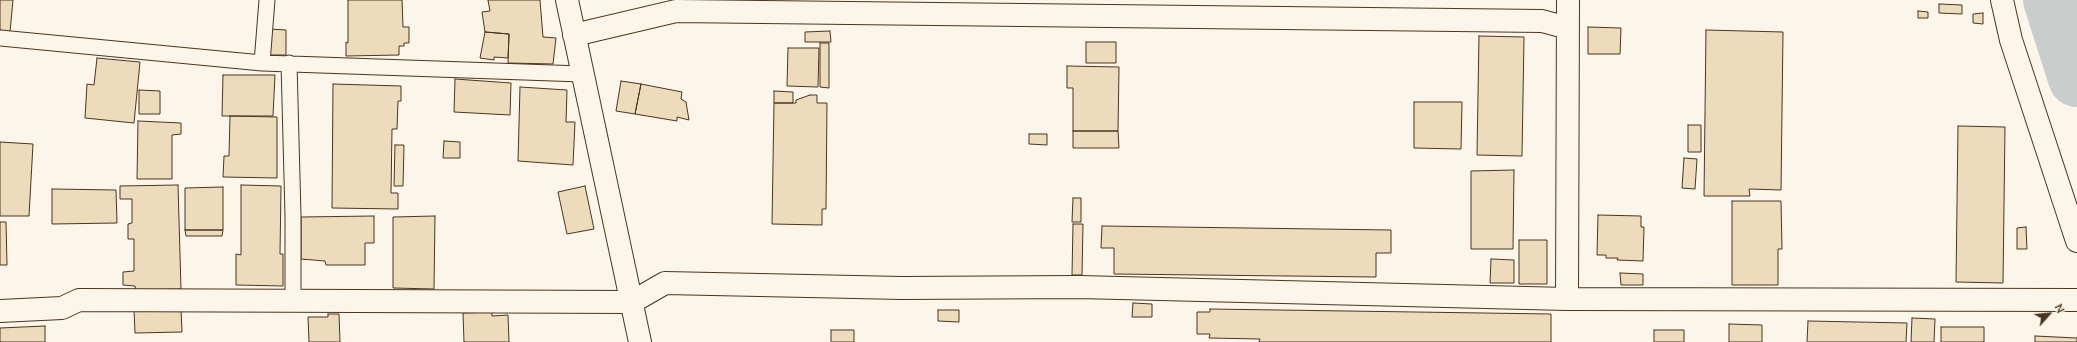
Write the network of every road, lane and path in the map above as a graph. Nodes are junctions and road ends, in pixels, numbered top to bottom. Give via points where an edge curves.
1 (267, 0) edge
2 (567, 0) edge
3 (1568, 0) edge
4 (2002, 0) edge
5 (1568, 28) junction
6 (574, 35) junction
7 (0, 38) edge
8 (262, 63) junction
9 (289, 63) junction
10 (582, 74) junction
11 (2077, 241) edge
12 (1567, 300) junction
13 (2077, 300) edge
14 (293, 301) junction
15 (632, 302) junction
16 (0, 311) edge
17 (640, 342) edge

1 - 8 lane
2 - 6 street
3 - 5 street
4 - 11 street via 2011,40
5 - 6 street via 1542,21 676,11
5 - 12 street
6 - 10 street
7 - 8 lane
8 - 9 lane
9 - 10 lane
9 - 14 lane
10 - 15 street
12 - 13 street
12 - 15 street via 1079,287 902,288 665,283
14 - 15 street
14 - 16 street via 79,300 62,308
15 - 17 street

